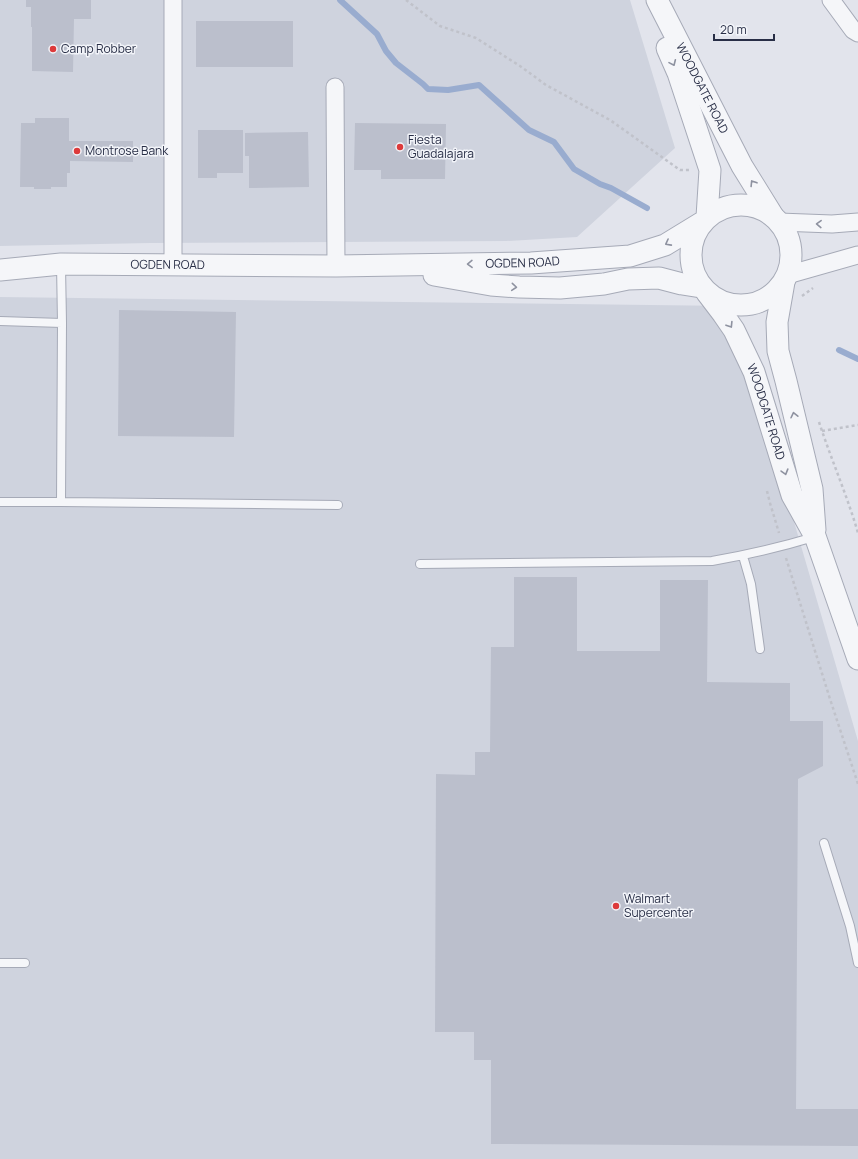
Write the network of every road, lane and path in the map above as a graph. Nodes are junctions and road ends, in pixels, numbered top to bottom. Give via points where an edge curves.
1 (173, 0) edge
2 (406, 0) edge
3 (651, 0) edge
4 (658, 0) edge
5 (831, 0) edge
6 (858, 33) edge
7 (335, 87) dead end
8 (710, 170) junction
9 (776, 219) junction
10 (704, 220) junction
11 (858, 222) edge
12 (858, 255) edge
13 (61, 264) junction
14 (173, 266) junction
15 (336, 266) junction
16 (0, 270) edge
17 (786, 278) junction
18 (818, 284) dead end
19 (704, 290) junction
20 (801, 297) dead end
21 (0, 322) edge
22 (62, 323) junction
23 (817, 418) dead end
24 (858, 426) edge
25 (822, 431) junction
26 (767, 487) dead end
27 (0, 502) edge
28 (60, 502) junction
29 (338, 505) dead end
30 (858, 532) edge
31 (815, 536) junction
32 (783, 546) junction
33 (743, 556) junction
34 (420, 564) dead end
35 (760, 649) dead end
36 (858, 659) edge
37 (858, 784) edge
38 (824, 843) dead end
39 (854, 924) edge
40 (1, 963) edge
41 (25, 963) dead end
42 (858, 963) edge

1 - 14 street
2 - 8 path via 440,26 476,38 546,85 610,120 680,170
3 -> 8 street, WOODGATE ROAD via 657,25 678,73
9 -> 4 street, WOODGATE ROAD via 742,166
5 - 6 street
7 - 15 street
8 - 10 street, WOODGATE ROAD
9 - 10 street via 761,208 733,205 719,209
11 -> 9 street via 832,224
9 - 17 street via 787,234 791,247 791,261
10 -> 15 street, OGDEN ROAD via 665,245 630,256 531,264
10 - 19 street via 694,235 690,248 690,262 694,275
12 - 17 street
13 - 14 street, OGDEN ROAD
13 - 16 street, OGDEN ROAD
13 - 22 lane
14 - 15 street, OGDEN ROAD
15 -> 19 street, OGDEN ROAD via 446,276 519,287 560,288 659,278
17 - 19 street via 772,295 757,303 739,306 722,302
31 -> 17 street, WOODGATE ROAD via 812,488 778,351 777,322
18 - 20 path
19 -> 31 street, WOODGATE ROAD via 734,330 754,372 792,495
21 - 22 lane
22 - 28 lane
23 - 25 path
24 - 25 path
25 - 30 path
26 - 32 path
27 - 28 lane
28 - 29 lane
31 - 32 lane
31 - 36 street, WOODGATE ROAD
32 - 33 lane
32 - 37 path
33 - 34 lane via 712,561
33 - 35 lane via 751,584
38 - 39 lane
39 - 42 lane
40 - 41 lane

